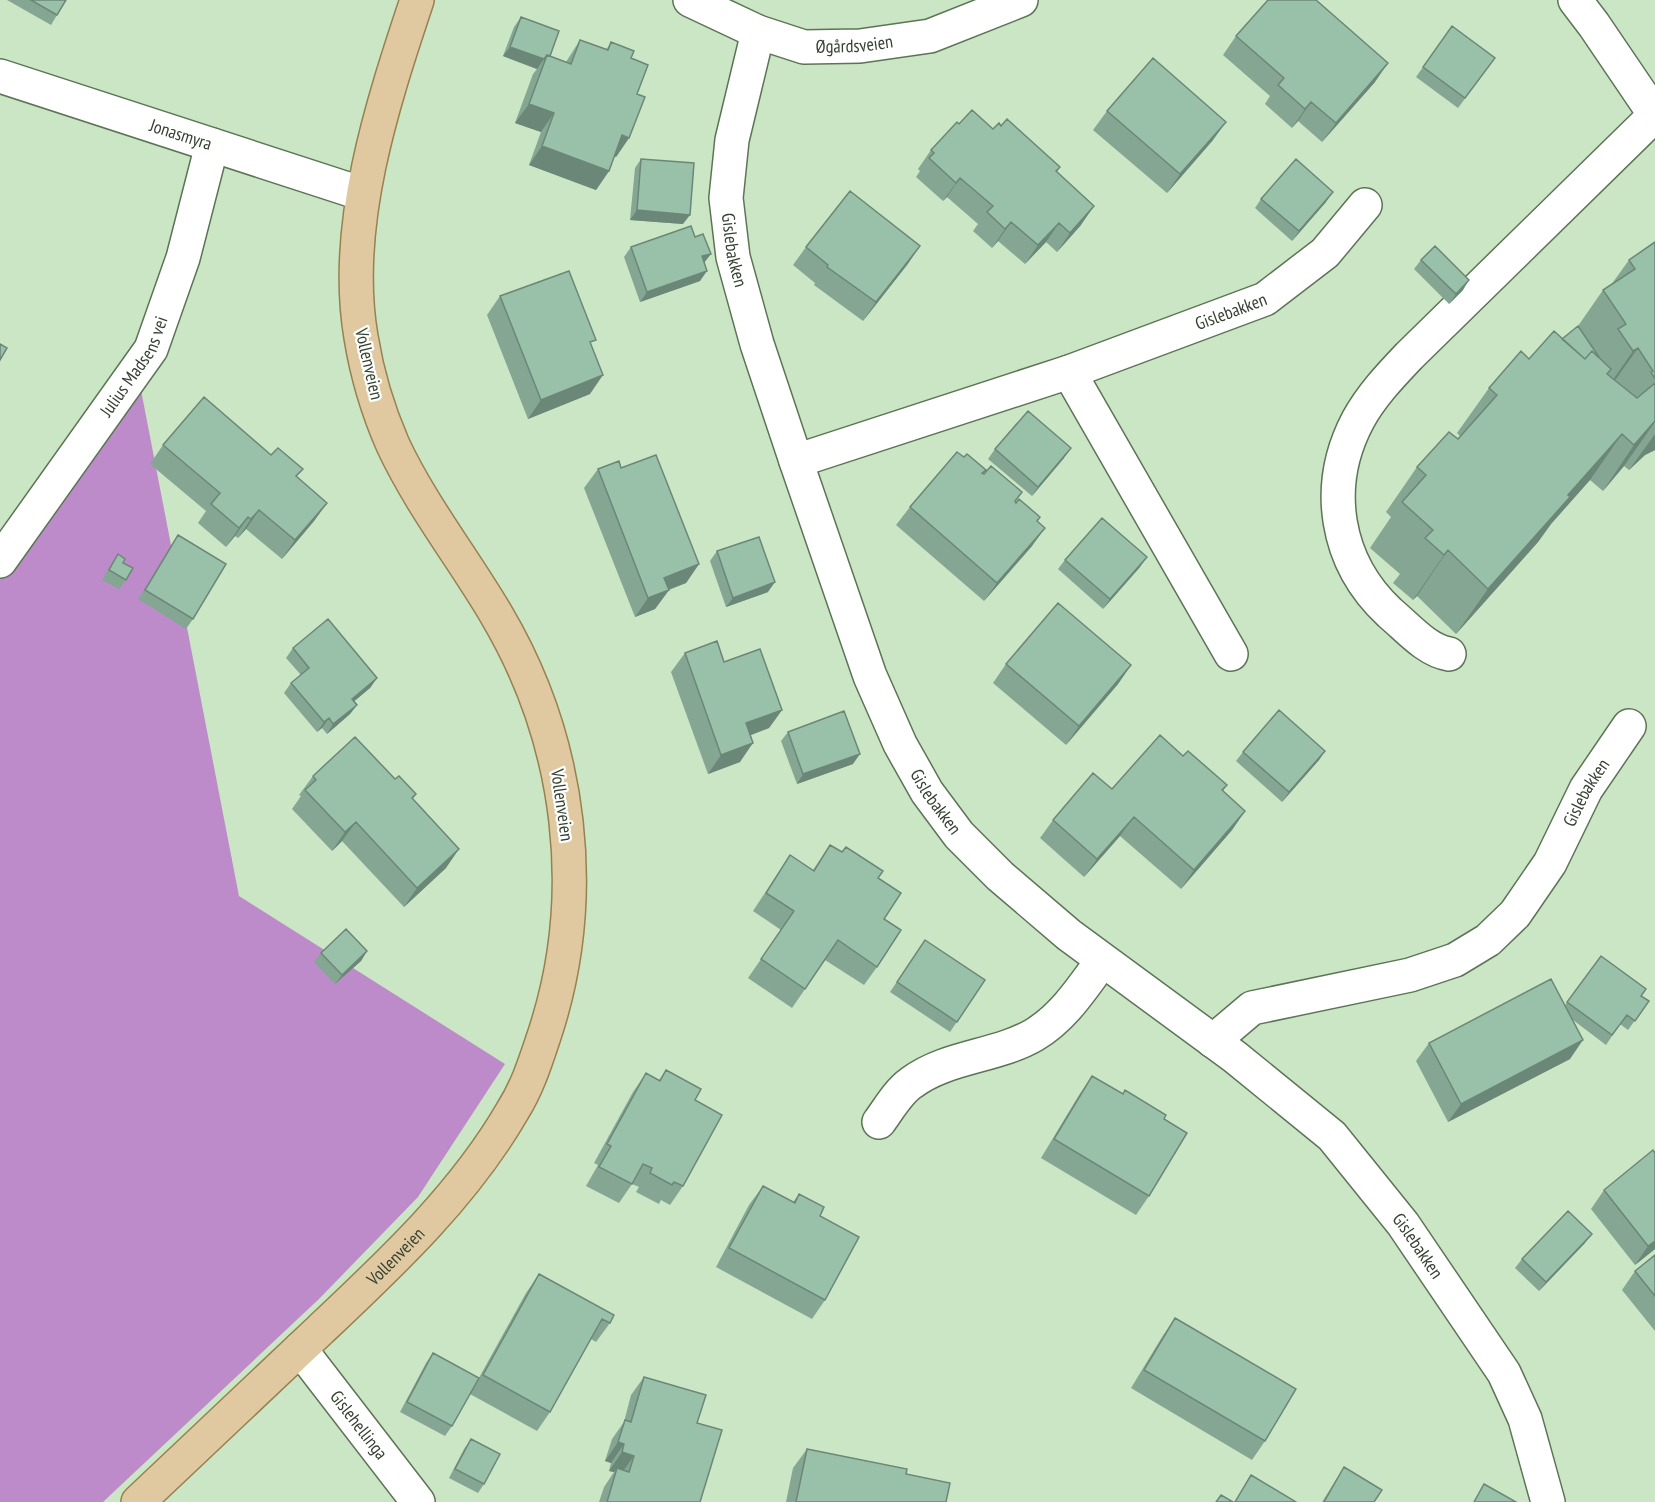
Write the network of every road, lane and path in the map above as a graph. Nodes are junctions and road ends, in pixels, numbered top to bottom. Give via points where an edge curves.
1 (417, 0) edge
2 (690, 0) edge
3 (1021, 0) edge
4 (1575, 0) edge
5 (758, 32) junction
6 (0, 76) edge
7 (1655, 115) edge
8 (212, 145) junction
9 (363, 194) junction
10 (1365, 205) dead end
11 (1069, 372) junction
12 (796, 461) junction
13 (0, 561) edge
14 (1231, 654) dead end
15 (1449, 654) dead end
16 (1629, 726) dead end
17 (1102, 961) junction
18 (1213, 1041) junction
19 (879, 1122) dead end
20 (300, 1349) junction
21 (138, 1502) edge
22 (418, 1502) edge
23 (1548, 1502) edge

1 - 9 main road, Vollenveien via 390,85
2 - 5 street, Øgårdsveien
3 - 5 street, Øgårdsveien via 930,36 860,46 804,47
4 - 7 street
5 - 12 street, Gislebakken via 732,140 726,198 736,268
6 - 8 street, Jonasmyra
7 - 15 street via 1377,390 1347,446 1337,505 1342,538 1353,566 1385,608 1427,645
8 - 9 street, Jonasmyra
8 - 13 street, Julius Madsens vei via 183,258 151,349
9 - 20 main road, Vollenveien via 355,283 361,340 373,389 393,444 495,612 541,711 562,784 570,858 570,905 566,949 548,1023 523,1094 510,1116 437,1215
10 - 11 street, Gislebakken via 1325,253 1265,299
11 - 12 street, Gislebakken
11 - 14 street
12 - 17 street, Gislebakken via 870,676 900,744 927,792 959,835 1000,876
16 - 18 street, Gislebakken via 1586,789 1550,863 1515,914 1488,940 1455,960 1410,975 1252,1008
17 - 18 street, Gislebakken
17 - 19 street via 1049,1025 1016,1043 923,1076 909,1084
18 - 23 street, Gislebakken via 1332,1136 1403,1224 1504,1374 1525,1419
20 - 21 main road, Vollenveien
20 - 22 street, Gislehellinga

